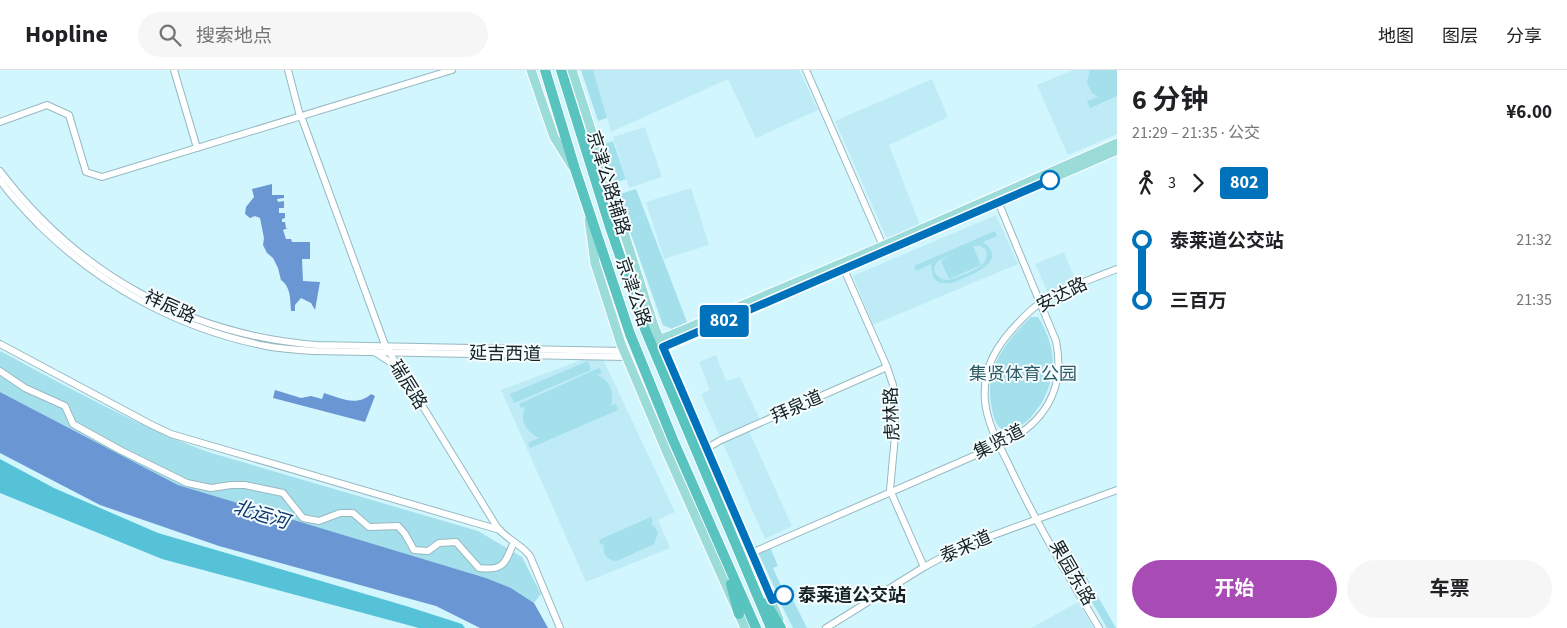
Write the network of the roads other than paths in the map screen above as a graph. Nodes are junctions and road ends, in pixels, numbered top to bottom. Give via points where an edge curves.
1 (174, 70) edge
2 (288, 70) edge
3 (452, 70) edge
4 (531, 70) edge
5 (545, 70) edge
6 (561, 70) edge
7 (572, 70) edge
8 (806, 70) edge
9 (300, 116) junction
10 (0, 122) edge
11 (1117, 144) edge
12 (197, 148) junction
13 (1117, 150) edge
14 (588, 155) junction
15 (575, 169) junction
16 (0, 171) edge
17 (604, 173) junction
18 (0, 180) edge
19 (995, 199) junction
20 (587, 207) junction
21 (883, 246) junction
22 (842, 266) junction
23 (1117, 270) edge
24 (1041, 304) junction
25 (645, 329) junction
26 (0, 344) edge
27 (662, 344) junction
28 (370, 348) junction
29 (384, 348) junction
30 (625, 354) junction
31 (657, 360) junction
32 (392, 361) junction
33 (887, 367) junction
34 (0, 371) edge
35 (1000, 444) junction
36 (706, 448) junction
37 (1117, 490) edge
38 (891, 491) junction
39 (1038, 519) junction
40 (497, 530) junction
41 (513, 544) junction
42 (736, 546) junction
43 (751, 552) junction
44 (726, 564) junction
45 (924, 567) junction
46 (745, 568) junction
47 (752, 584) junction
48 (739, 614) junction
49 (559, 628) edge
50 (746, 628) edge
51 (756, 628) edge
52 (771, 628) edge
53 (782, 628) edge
54 (826, 628) edge
55 (1099, 628) edge
56 (1103, 628) edge

1 - 12 street
2 - 9 street, 瑞辰路
3 - 9 street
4 - 15 main road, 京津公路辅路 via 554,138
5 - 15 highway, 京津公路
6 - 14 highway, 京津公路
7 - 17 main road, 京津公路辅路
8 - 21 street
9 - 12 street
9 - 29 street, 瑞辰路
10 - 12 street via 47,105 69,115 86,172 102,177
11 - 19 main road
13 - 19 main road
14 - 17 main road
14 - 25 highway, 京津公路
15 - 20 highway, 京津公路
16 - 28 street, 祥辰路 via 27,204 77,252 131,289 168,308 263,338 289,343
17 - 27 main road, 京津公路辅路
18 - 28 street, 祥辰路 via 24,210 81,262 108,282 163,312 195,326 267,346 315,351
19 - 21 main road
19 - 22 main road
19 - 24 street, 集贤道
20 - 30 main road, 京津公路辅路 via 595,263
20 - 44 highway, 京津公路 via 645,374
21 - 22 main road
22 - 27 main road
22 - 33 street, 虎林路
23 - 24 street, 安达路
24 - 35 street, 安达路 via 1003,340 989,365 985,400
24 - 35 street, 集贤道 via 1056,346 1053,385 1036,418
25 - 27 main road via 653,340
25 - 31 highway, 京津公路
26 - 40 street via 171,434
27 - 31 main road
27 - 36 main road, 京津公路辅路
28 - 29 street, 祥辰路
28 - 32 street
29 - 30 street, 延吉西道
29 - 32 street, 瑞辰路
30 - 48 main road, 京津公路辅路
31 - 42 highway, 京津公路
32 - 40 street, 瑞辰路
33 - 36 street, 拜泉道
33 - 38 street, 虎林路 via 894,385 895,408
34 - 41 street via 25,388 65,406 73,424 187,484 211,488 245,485 283,493 303,518 319,521 353,513 369,527 398,526 414,550 428,551 439,543 456,542 480,568 493,569 506,562
35 - 38 street, 集贤道
35 - 39 street, 安达路
36 - 43 main road, 京津公路辅路
37 - 39 street, 泰来道
38 - 43 street, 集贤道
38 - 45 street, 虎林路
39 - 45 street, 泰来道 via 961,547
39 - 55 street, 果园东路
39 - 56 street, 果园东路
40 - 41 street, 瑞辰路
40 - 49 street, 瑞辰路 via 530,556
41 - 49 street, 瑞辰路 via 528,558
42 - 43 street
42 - 46 highway, 京津公路
43 - 46 street
43 - 53 main road, 京津公路辅路
44 - 48 highway
44 - 51 highway, 京津公路
45 - 54 street, 泰来道
46 - 47 highway, 京津公路
47 - 52 highway, 京津公路
47 - 53 highway
48 - 50 main road, 京津公路辅路

